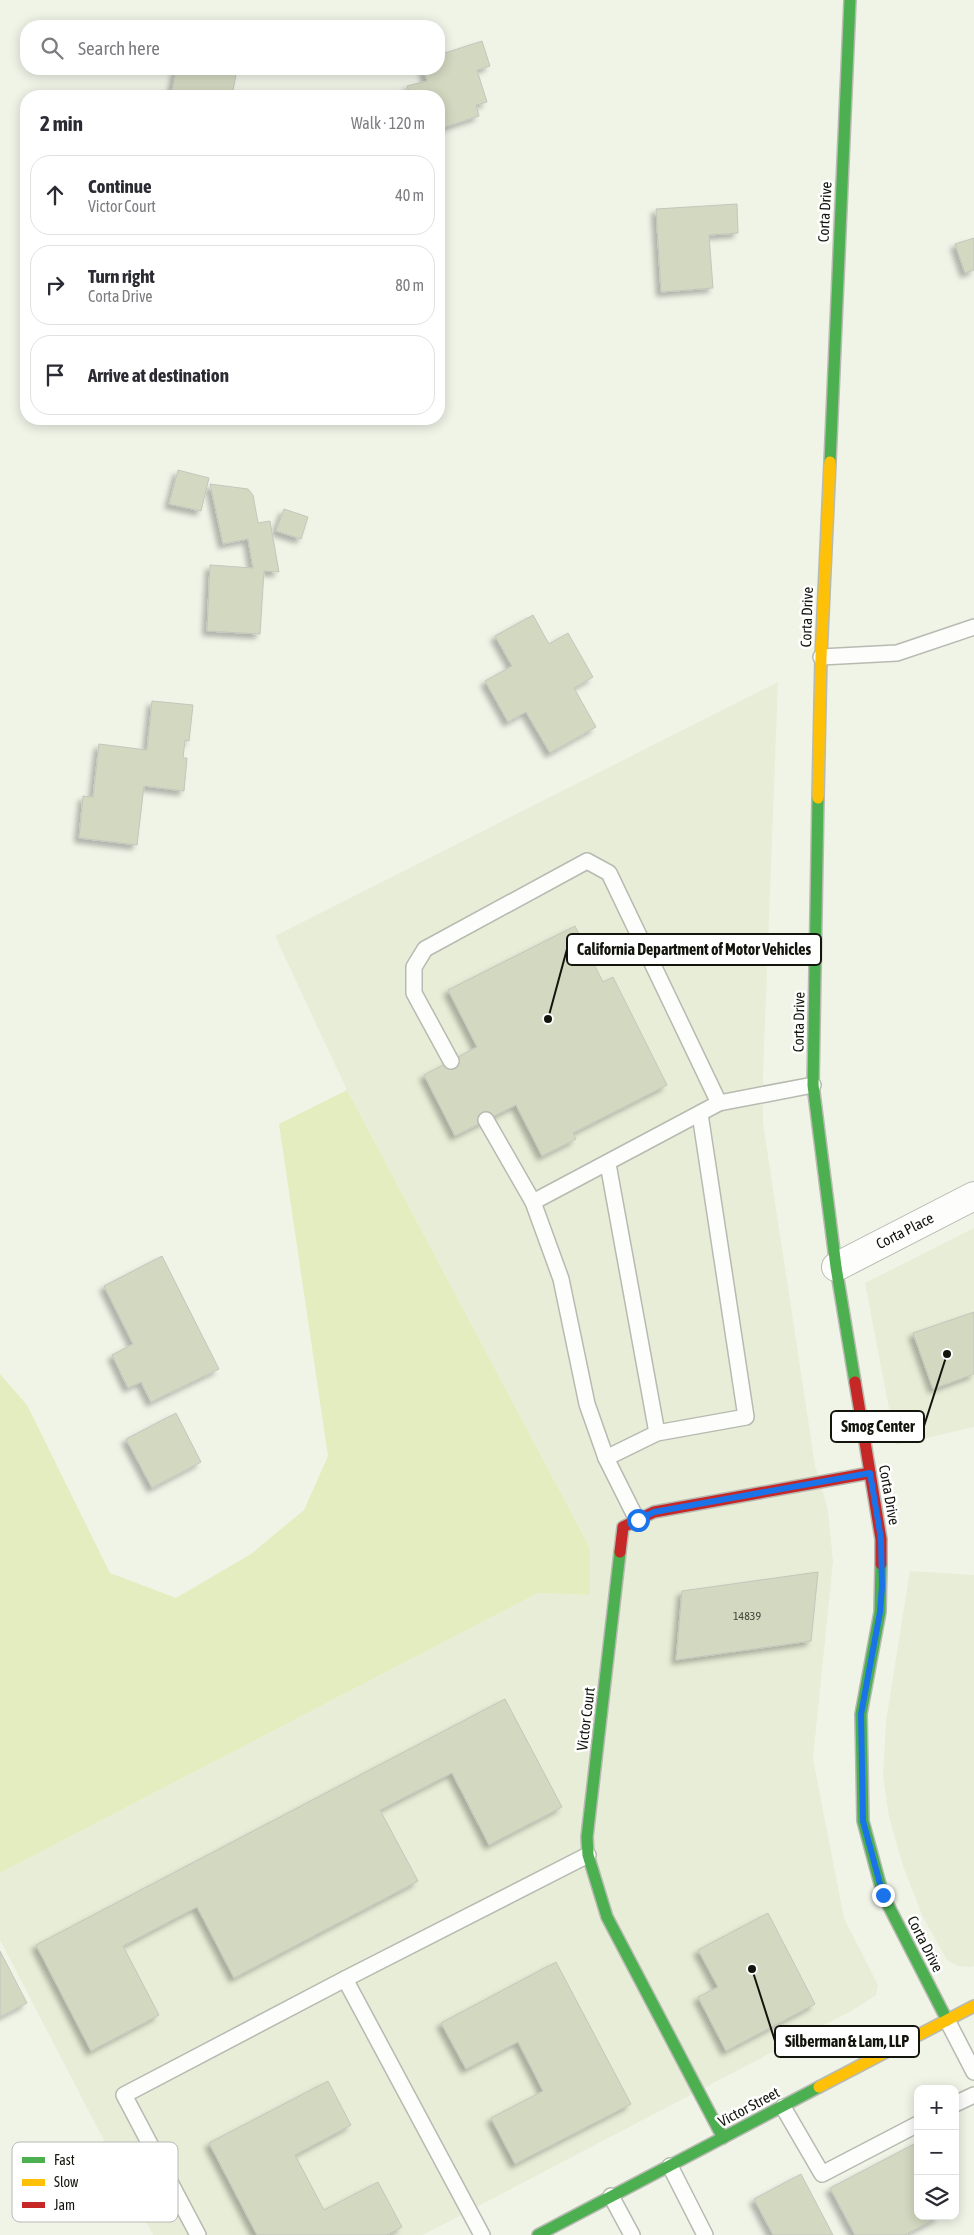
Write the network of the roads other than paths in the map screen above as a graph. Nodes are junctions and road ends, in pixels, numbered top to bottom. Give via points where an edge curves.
1 (850, 0) edge
2 (974, 626) edge
3 (820, 657) junction
4 (451, 1060) dead end
5 (813, 1085) junction
6 (719, 1103) junction
7 (700, 1114) junction
8 (486, 1120) dead end
9 (608, 1164) junction
10 (974, 1196) edge
11 (533, 1202) junction
12 (836, 1267) junction
13 (657, 1433) junction
14 (606, 1458) junction
15 (870, 1473) junction
16 (638, 1520) junction
17 (588, 1855) junction
18 (345, 1979) junction
19 (974, 2006) edge
20 (947, 2020) junction
21 (974, 2072) edge
22 (974, 2094) edge
23 (959, 2102) edge
24 (783, 2107) junction
25 (914, 2126) edge
26 (723, 2138) junction
27 (149, 2142) edge
28 (670, 2166) junction
29 (611, 2196) junction
30 (178, 2197) edge
31 (198, 2235) edge
32 (482, 2235) edge
33 (538, 2235) edge
34 (632, 2235) edge
35 (705, 2235) edge

1 - 3 street, Corta Drive
2 - 3 lane via 897,653
3 - 5 street, Corta Drive
4 - 6 lane via 414,993 414,967 425,949 587,861 609,873
5 - 6 lane
5 - 12 street, Corta Drive
6 - 7 lane
7 - 9 lane
7 - 13 lane via 746,1417
8 - 11 lane
9 - 11 lane
9 - 13 lane
10 - 12 street, Corta Place
11 - 14 lane via 561,1279 587,1404
12 - 15 street, Corta Drive
13 - 14 lane
14 - 16 lane
15 - 16 street, Victor Court via 654,1512
15 - 20 street, Corta Drive via 881,1539 882,1586 861,1714 863,1821 883,1895
16 - 17 street, Victor Court via 623,1527 587,1837
17 - 18 lane
17 - 26 street, Victor Court via 607,1917
18 - 27 lane via 124,2095
18 - 32 lane
19 - 20 street, Victor Street
20 - 21 lane
20 - 24 street, Victor Street
22 - 23 lane
24 - 25 lane via 822,2174
24 - 26 street, Victor Street
26 - 28 street, Victor Street
28 - 29 street, Victor Street
28 - 35 lane
29 - 33 street, Victor Street
29 - 34 lane
30 - 31 lane

